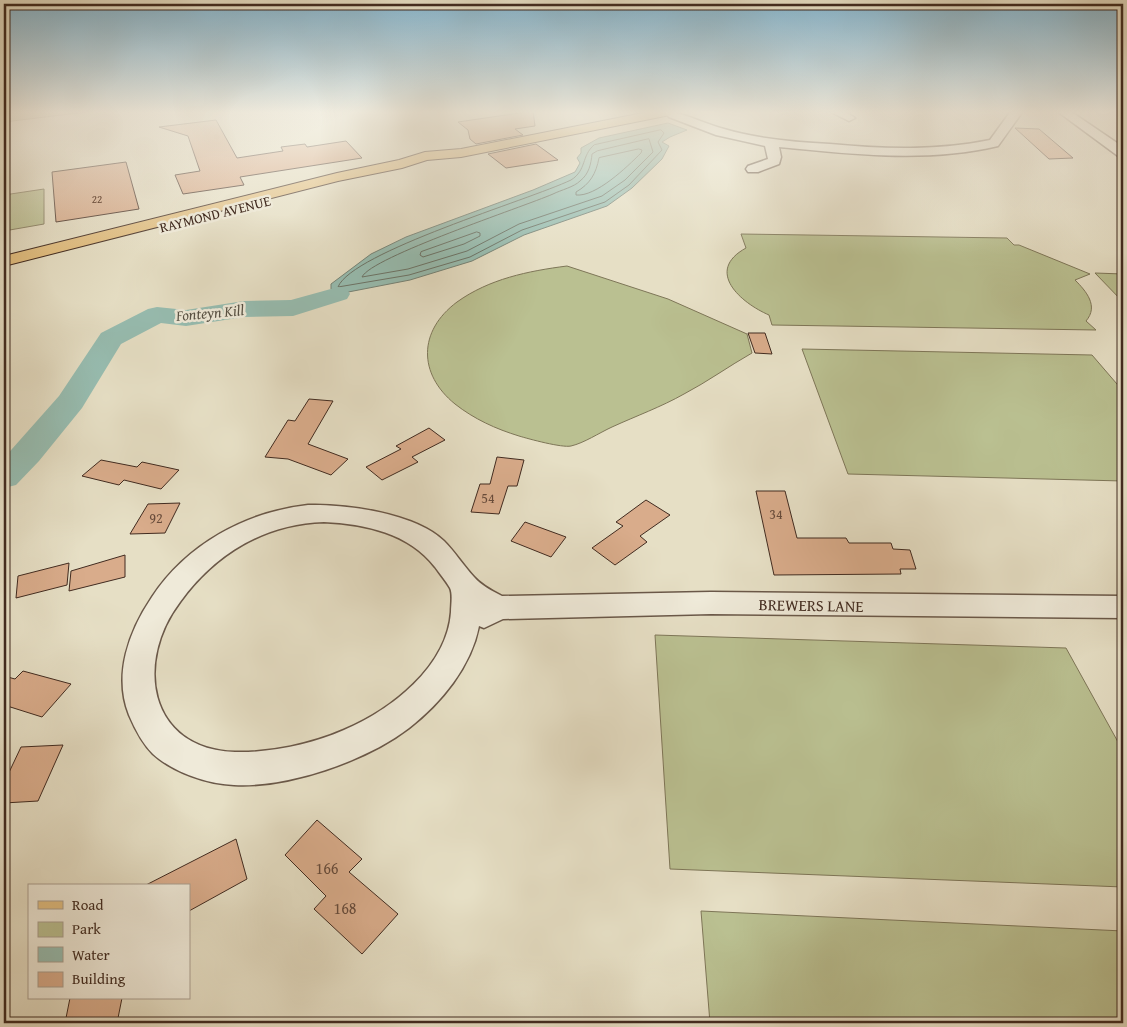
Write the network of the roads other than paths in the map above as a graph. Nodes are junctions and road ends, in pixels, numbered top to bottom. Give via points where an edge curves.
1 (443, 159) edge
2 (775, 159) edge
3 (423, 162) junction
4 (753, 169) dead end
5 (4, 261) edge
6 (4, 268) edge
7 (465, 586) junction
8 (1123, 607) edge
9 (498, 608) junction
10 (463, 632) junction

1 - 3 main road, RAYMOND AVENUE via 437,164
2 - 4 street
3 - 5 main road, RAYMOND AVENUE via 337,177
3 - 6 main road, RAYMOND AVENUE
7 - 9 street, BREWERS LANE
7 - 10 street, BREWERS LANE
7 - 10 street, BREWERS LANE via 429,544 385,523 339,514 308,514 262,524 226,542 203,560 177,584 158,608 147,631 139,663 138,688 154,732 176,753 213,767 245,769 279,765 354,741 383,727 421,697 442,673
8 - 9 street, BREWERS LANE via 711,604
9 - 10 street, BREWERS LANE

